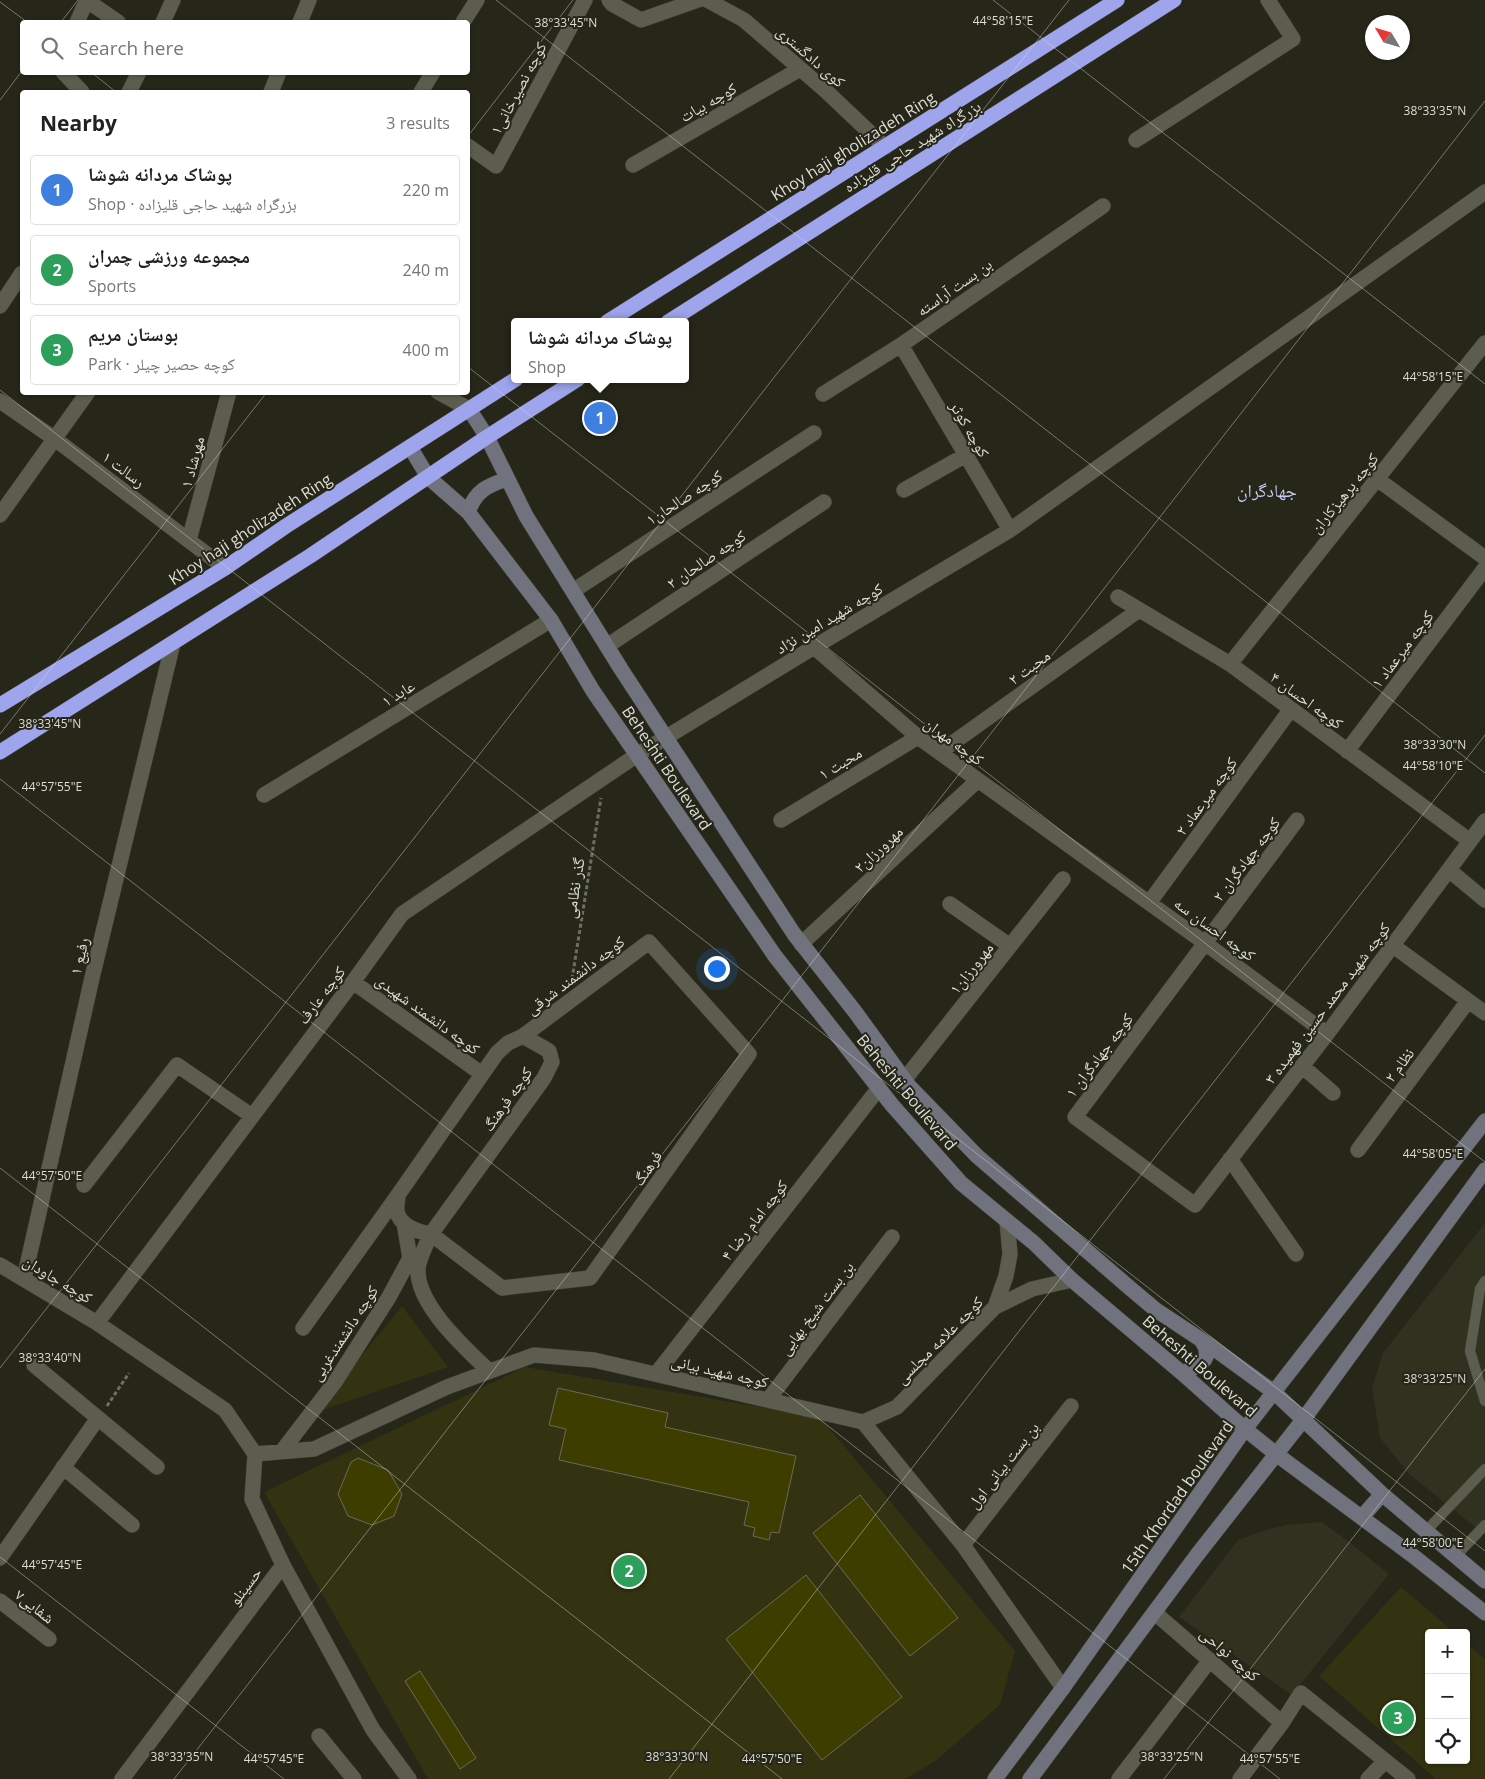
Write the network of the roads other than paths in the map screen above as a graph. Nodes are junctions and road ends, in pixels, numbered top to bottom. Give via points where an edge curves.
1 (87, 0) edge
2 (173, 0) edge
3 (309, 0) edge
4 (477, 0) edge
5 (585, 0) edge
6 (609, 0) edge
7 (698, 0) edge
8 (707, 0) edge
9 (1116, 0) edge
10 (1174, 0) edge
11 (1268, 0) edge
12 (78, 20) edge
13 (115, 20) edge
14 (163, 20) edge
15 (301, 20) edge
16 (464, 20) edge
17 (800, 69) junction
18 (66, 75) edge
19 (138, 75) edge
20 (278, 75) edge
21 (431, 75) edge
22 (80, 90) edge
23 (130, 90) edge
24 (272, 90) edge
25 (422, 90) edge
26 (1136, 140) dead end
27 (470, 147) edge
28 (885, 147) junction
29 (633, 165) dead end
30 (1485, 192) edge
31 (1103, 206) dead end
32 (20, 276) edge
33 (0, 306) edge
34 (614, 318) edge
35 (674, 318) edge
36 (1485, 343) edge
37 (901, 345) junction
38 (511, 382) edge
39 (572, 383) edge
40 (823, 394) dead end
41 (86, 395) edge
42 (228, 395) edge
43 (443, 395) edge
44 (0, 401) edge
45 (469, 409) junction
46 (814, 433) dead end
47 (487, 437) junction
48 (56, 438) junction
49 (410, 448) junction
50 (966, 456) junction
51 (428, 476) junction
52 (507, 479) junction
53 (1377, 480) junction
54 (904, 490) dead end
55 (824, 502) dead end
56 (468, 512) junction
57 (0, 515) edge
58 (1010, 530) junction
59 (189, 540) junction
60 (1485, 558) edge
61 (225, 568) junction
62 (1485, 568) edge
63 (573, 591) junction
64 (1118, 597) dead end
65 (1139, 610) junction
66 (550, 620) junction
67 (173, 643) junction
68 (607, 646) junction
69 (814, 646) junction
70 (1230, 664) junction
71 (0, 705) edge
72 (1291, 709) junction
73 (918, 737) junction
74 (667, 738) junction
75 (1348, 751) junction
76 (0, 752) edge
77 (940, 752) junction
78 (637, 755) junction
79 (978, 780) junction
80 (264, 795) dead end
81 (781, 820) dead end
82 (1297, 820) dead end
83 (1485, 821) edge
84 (1470, 841) junction
85 (1081, 854) joint
86 (1449, 870) junction
87 (1063, 879) dead end
88 (1485, 900) edge
89 (1149, 903) junction
90 (950, 904) dead end
91 (649, 942) joint
92 (1205, 943) junction
93 (802, 944) junction
94 (1392, 945) junction
95 (1010, 946) junction
96 (353, 982) junction
97 (1468, 1001) junction
98 (1485, 1013) edge
99 (1327, 1034) junction
100 (523, 1036) junction
101 (1302, 1066) junction
102 (482, 1074) junction
103 (905, 1079) junction
104 (879, 1088) junction
105 (1333, 1093) dead end
106 (252, 1116) junction
107 (1485, 1121) edge
108 (1358, 1150) dead end
109 (1230, 1159) junction
110 (1485, 1170) edge
111 (84, 1185) dead end
112 (398, 1195) junction
113 (1195, 1205) joint
114 (1007, 1221) junction
115 (404, 1223) junction
116 (431, 1234) junction
117 (892, 1236) dead end
118 (1296, 1254) dead end
119 (0, 1265) edge
120 (24, 1278) junction
121 (1072, 1280) junction
122 (1485, 1281) edge
123 (995, 1307) junction
124 (97, 1323) junction
125 (303, 1328) dead end
126 (1201, 1340) junction
127 (34, 1365) dead end
128 (489, 1372) junction
129 (1182, 1373) junction
130 (656, 1374) junction
131 (1275, 1393) junction
132 (768, 1400) junction
133 (1485, 1401) edge
134 (1071, 1406) dead end
135 (98, 1418) junction
136 (1304, 1420) junction
137 (863, 1422) junction
138 (1245, 1429) junction
139 (282, 1451) junction
140 (254, 1454) junction
141 (1276, 1454) junction
142 (63, 1467) junction
143 (157, 1467) dead end
144 (1485, 1469) edge
145 (1382, 1494) junction
146 (1362, 1517) junction
147 (132, 1525) dead end
148 (1485, 1525) edge
149 (1426, 1531) junction
150 (963, 1545) junction
151 (2, 1551) edge
152 (1455, 1557) junction
153 (283, 1565) junction
154 (1485, 1581) edge
155 (0, 1601) edge
156 (1155, 1613) junction
157 (1485, 1613) edge
158 (49, 1639) dead end
159 (1210, 1660) junction
160 (1063, 1688) junction
161 (1282, 1723) junction
162 (319, 1736) dead end
163 (1385, 1761) junction
164 (122, 1779) edge
165 (354, 1779) edge
166 (409, 1779) edge
167 (995, 1779) edge
168 (1030, 1779) edge
169 (1119, 1779) edge
170 (1240, 1779) edge
171 (1368, 1779) edge
172 (1408, 1779) edge

1 - 12 street
1 - 13 street
2 - 14 street
3 - 15 street
4 - 16 street
5 - 27 street, کوچه نصیرخانی۱ via 496,166
6 - 7 street via 641,20
8 - 17 street, کوی دادگستری via 744,20
9 - 28 highway, Khoy haji gholizadeh Ring
10 - 35 highway, بزرگراه شهید حاجی قلیزاده
11 - 26 street via 1293,39
17 - 28 street, کوی دادگستری
17 - 29 street, کوچه بیات
18 - 22 street
19 - 23 street
20 - 24 street
21 - 25 street
28 - 34 highway, Khoy haji gholizadeh Ring
30 - 58 street, کوچه شهید امین نژاد
31 - 37 street, بن بست آراسته
32 - 33 street
36 - 53 street, کوچه پرهیزکاران
37 - 40 street, بن بست آراسته
37 - 50 street, کوچه کوثر
38 - 45 highway, Khoy haji gholizadeh Ring
39 - 47 highway
41 - 48 street
42 - 59 street, مهرشاد ۱
43 - 45 street
44 - 48 street, رسالت ۱
45 - 47 main road, Beheshti Boulevard
45 - 49 highway, Khoy haji gholizadeh Ring
46 - 63 street, کوچه صالحان۱
47 - 51 highway
47 - 52 main road, Beheshti Boulevard
48 - 57 street
48 - 59 street, رسالت ۱
49 - 51 main road, Beheshti Boulevard
49 - 61 highway, Khoy haji gholizadeh Ring
50 - 54 street
50 - 58 street, کوچه کوثر
51 - 56 main road, Beheshti Boulevard
51 - 67 highway
52 - 56 main road via 488,485 473,499
52 - 63 main road, Beheshti Boulevard
53 - 60 street
53 - 70 street, کوچه پرهیزکاران
55 - 68 street, کوچه صالحان ۲
56 - 66 main road, Beheshti Boulevard
58 - 69 street, کوچه شهید امین نژاد
59 - 61 street, رسالت ۱
61 - 71 highway, Khoy haji gholizadeh Ring
62 - 75 street, کوچه میرعماد ۱
63 - 68 main road, Beheshti Boulevard
64 - 65 street, کوچه احسان ۴
65 - 70 street, کوچه احسان ۴
65 - 77 street, محبت ۲
66 - 78 main road, Beheshti Boulevard
66 - 80 street, عابد ۱
67 - 76 highway
67 - 120 street, رفیع ۱
68 - 74 main road, Beheshti Boulevard
69 - 73 street, کوچه مهران
69 - 74 street, کوچه شهید امین نژاد
70 - 72 street, کوچه احسان ۴
72 - 75 street, کوچه احسان ۴
72 - 89 street, کوچه میرعماد ۲
73 - 77 street, کوچه مهران
73 - 81 street, محبت ۱
74 - 78 street, کوچه شهید امین نژاد
74 - 93 main road, Beheshti Boulevard
75 - 84 street, کوچه احسان ۴
77 - 79 street, کوچه مهران
78 - 96 street, کوچه عارف via 402,914
78 - 104 main road, Beheshti Boulevard via 775,956
79 - 85 street, کوچه مهران
79 - 93 street, مهرورزان۲
82 - 92 street, کوچه جهادگران ۲
83 - 84 street, کوچه شهید محمد حسین فهمیده ۳
84 - 86 street, کوچه شهید محمد حسین فهمیده ۳
85 - 89 street, کوچه احسان سه
86 - 88 street
86 - 94 street, کوچه شهید محمد حسین فهمیده ۳
87 - 95 street, مهرورزان۱
89 - 92 street, کوچه احسان سه
90 - 95 street
91 - 100 street, کوچه دانشمند شرقی
91 - 116 street, فرهنگ via 749,1054 590,1278 502,1288
92 - 99 street, کوچه احسان سه
92 - 113 street, کوچه جهادگران ۱ via 1075,1117
93 - 103 main road, Beheshti Boulevard
94 - 97 street
94 - 99 street, کوچه شهید محمد حسین فهمیده ۳
95 - 103 street, مهرورزان۱
96 - 102 street, کوچه دانشمند شهیدی
96 - 106 street, کوچه عارف
97 - 98 street
97 - 108 street, نظام ۲
99 - 101 street, کوچه شهید محمد حسین فهمیده ۳
100 - 102 street, کوچه فرهنگ via 497,1052
100 - 116 street, کوچه فرهنگ via 550,1051 552,1062 544,1078
101 - 105 street
101 - 109 street, کوچه شهید محمد حسین فهمیده ۳
102 - 112 street, کوچه فرهنگ
103 - 126 main road, Beheshti Boulevard via 977,1156 1156,1310
104 - 114 main road, Beheshti Boulevard via 961,1183
104 - 130 street, کوچه امام رضا ۴
106 - 111 street via 177,1065
106 - 124 street, کوچه عارف
107 - 131 main road, 15th Khordad boulevard
109 - 113 street, کوچه شهید محمد حسین فهمیده ۳
109 - 118 street
110 - 136 main road
112 - 115 street via 397,1213
112 - 125 street, کوچه فرهنگ
114 - 121 main road, Beheshti Boulevard
114 - 123 street via 1010,1254
115 - 116 street via 418,1232
115 - 139 street, کوچه دانشمندغربی via 410,1258 335,1382
116 - 128 street via 417,1268 421,1290 453,1336
117 - 132 street, بن بست شیخ بهایی
119 - 120 street, کوچه جاودان
120 - 124 street, کوچه جاودان
121 - 123 street, کوچه علامه مجلسی via 1032,1289
121 - 129 main road, Beheshti Boulevard
122 - 133 lane via 1480,1289 1470,1351
123 - 137 street, کوچه علامه مجلسی via 897,1407
124 - 140 street, کوچه جاودان via 225,1410
126 - 129 main road via 1206,1349 1204,1360 1196,1368
126 - 131 main road, Beheshti Boulevard
127 - 135 street
128 - 130 street, کوچه شهید بیانی via 534,1355 594,1360
128 - 139 street, کوچه شهید بیانی via 447,1387 314,1449
129 - 138 main road, Beheshti Boulevard
130 - 132 street, کوچه شهید بیانی
131 - 136 main road, Beheshti Boulevard
131 - 138 main road, 15th Khordad boulevard
132 - 137 street, کوچه شهید بیانی
134 - 150 street, بن بست بیانی اول
135 - 142 street
135 - 143 street
136 - 141 main road
136 - 145 main road, Beheshti Boulevard
137 - 150 street
138 - 141 main road, Beheshti Boulevard
138 - 160 main road, 15th Khordad boulevard
139 - 140 street, کوچه شهید بیانی
140 - 153 street via 252,1499
141 - 146 main road, Beheshti Boulevard
141 - 156 main road
142 - 147 street
142 - 151 street
144 - 149 lane
145 - 146 main road
145 - 149 main road, Beheshti Boulevard
146 - 157 main road, Beheshti Boulevard
148 - 152 lane
149 - 152 main road, Beheshti Boulevard
150 - 160 street
152 - 154 main road, Beheshti Boulevard
153 - 164 street, حسینلو
153 - 166 street, حسینلو via 373,1730
155 - 158 street, شفایی۷
156 - 159 street, کوچه نواحی
156 - 168 main road
159 - 161 street, کوچه نواحی
159 - 169 street
160 - 167 main road, 15th Khordad boulevard
161 - 163 street via 1301,1693
161 - 170 street
162 - 165 street
163 - 171 street
163 - 172 street

